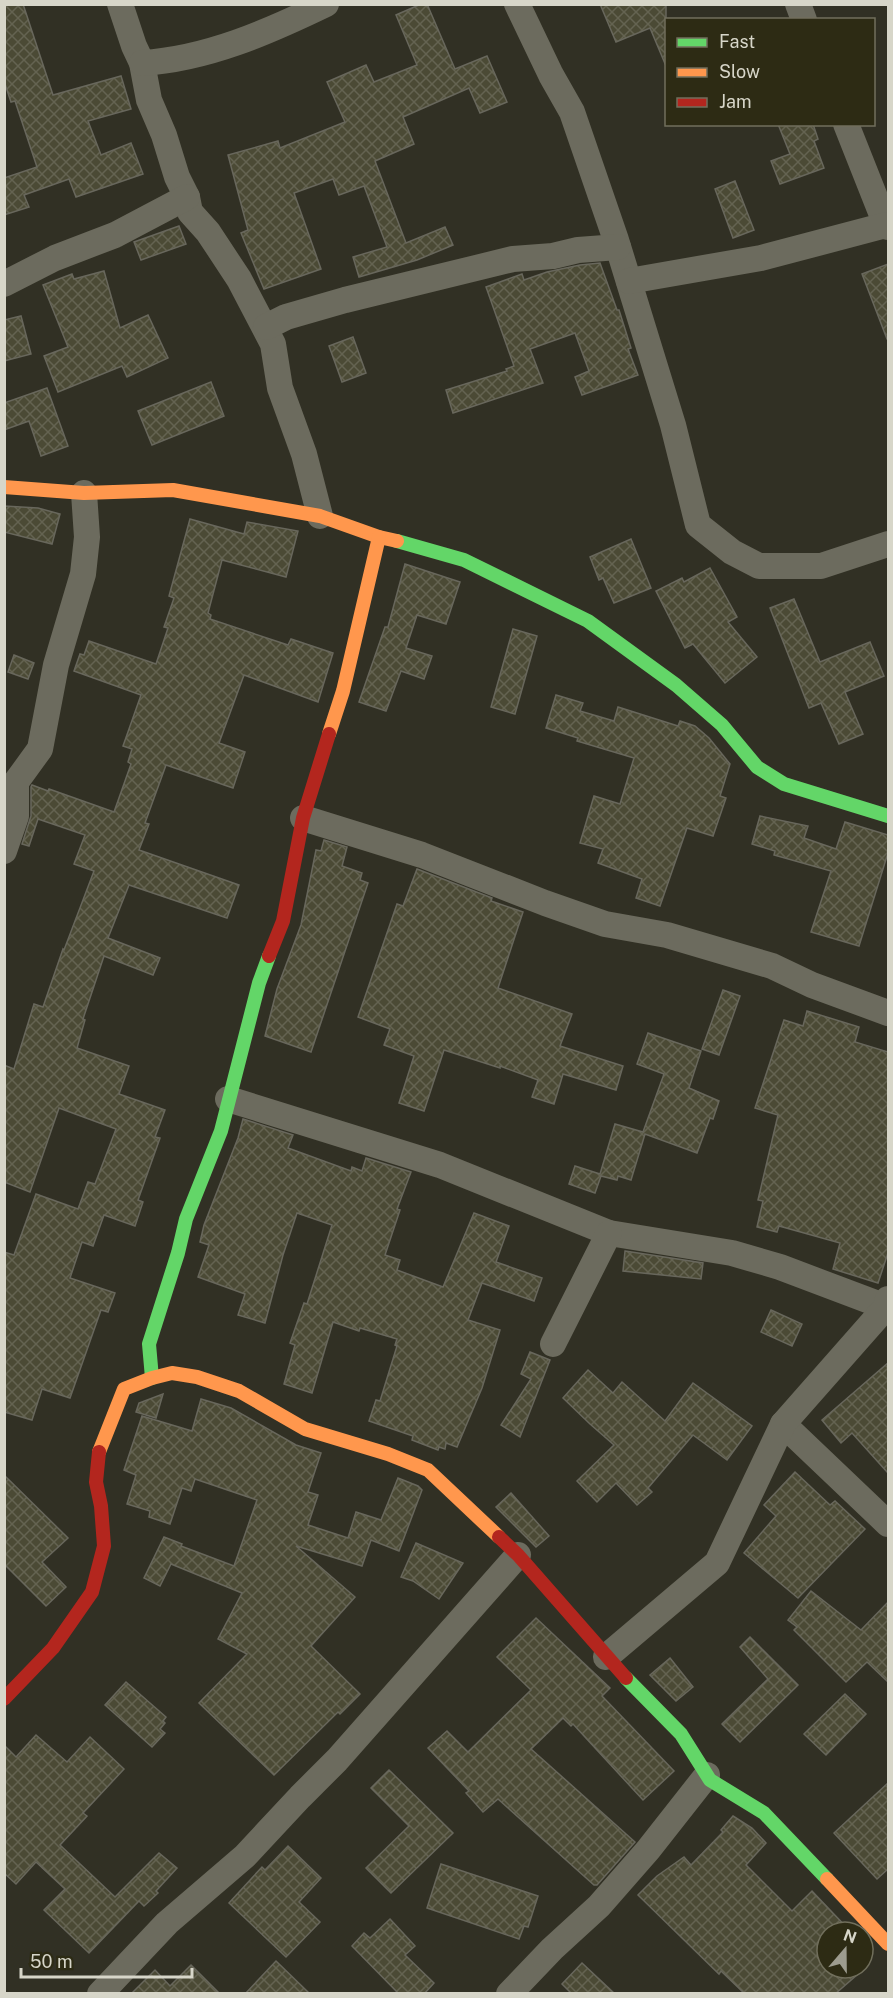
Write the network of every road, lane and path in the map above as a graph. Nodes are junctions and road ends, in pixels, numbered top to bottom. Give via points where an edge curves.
1 (120, 4) edge
2 (326, 4) edge
3 (517, 4) edge
4 (142, 63) junction
5 (847, 126) edge
6 (187, 197) junction
7 (887, 226) edge
8 (618, 247) junction
9 (629, 281) junction
10 (4, 284) edge
11 (266, 327) junction
12 (4, 487) edge
13 (84, 493) junction
14 (320, 516) junction
15 (379, 537) junction
16 (888, 544) edge
17 (888, 816) edge
18 (303, 818) junction
19 (4, 851) edge
20 (888, 1013) edge
21 (228, 1099) junction
22 (609, 1233) junction
23 (887, 1303) edge
24 (553, 1344) dead end
25 (152, 1378) junction
26 (783, 1424) junction
27 (888, 1524) edge
28 (518, 1555) junction
29 (606, 1657) junction
30 (4, 1699) edge
31 (707, 1774) junction
32 (888, 1944) edge
33 (100, 1994) edge
34 (509, 1994) edge

1 - 4 street
2 - 4 street via 238,43
3 - 8 street via 572,112
4 - 6 street via 149,100
5 - 7 street
6 - 10 street via 115,235 55,258
6 - 11 street via 190,212 208,232
7 - 9 street via 761,258
8 - 9 street
8 - 11 street via 513,259 306,311
9 - 16 street via 673,425 698,525 732,552 759,566 821,566
11 - 14 street via 273,344 280,388 304,454
12 - 13 street
13 - 14 street via 173,490
13 - 19 street via 87,537 82,574 56,666 40,749 16,782 16,816
14 - 15 street
15 - 17 street via 464,560 588,621 676,685 722,725 758,767 784,784
15 - 18 street via 343,691
18 - 20 street via 422,855 605,924 667,935 772,966
18 - 21 street via 283,921 259,983
21 - 22 street via 440,1165
21 - 25 street via 221,1131 186,1219 149,1344
22 - 23 street via 732,1253
22 - 24 street
23 - 26 street
25 - 28 street via 172,1373 220,1383 305,1429 428,1470
25 - 30 street via 124,1389 99,1447 96,1482 104,1546 92,1592 52,1648
26 - 27 street
26 - 29 street via 717,1563
28 - 29 street
28 - 33 street via 337,1760 245,1856 167,1923
29 - 31 street via 681,1734
31 - 32 street via 710,1780 764,1813
31 - 34 street via 599,1905

